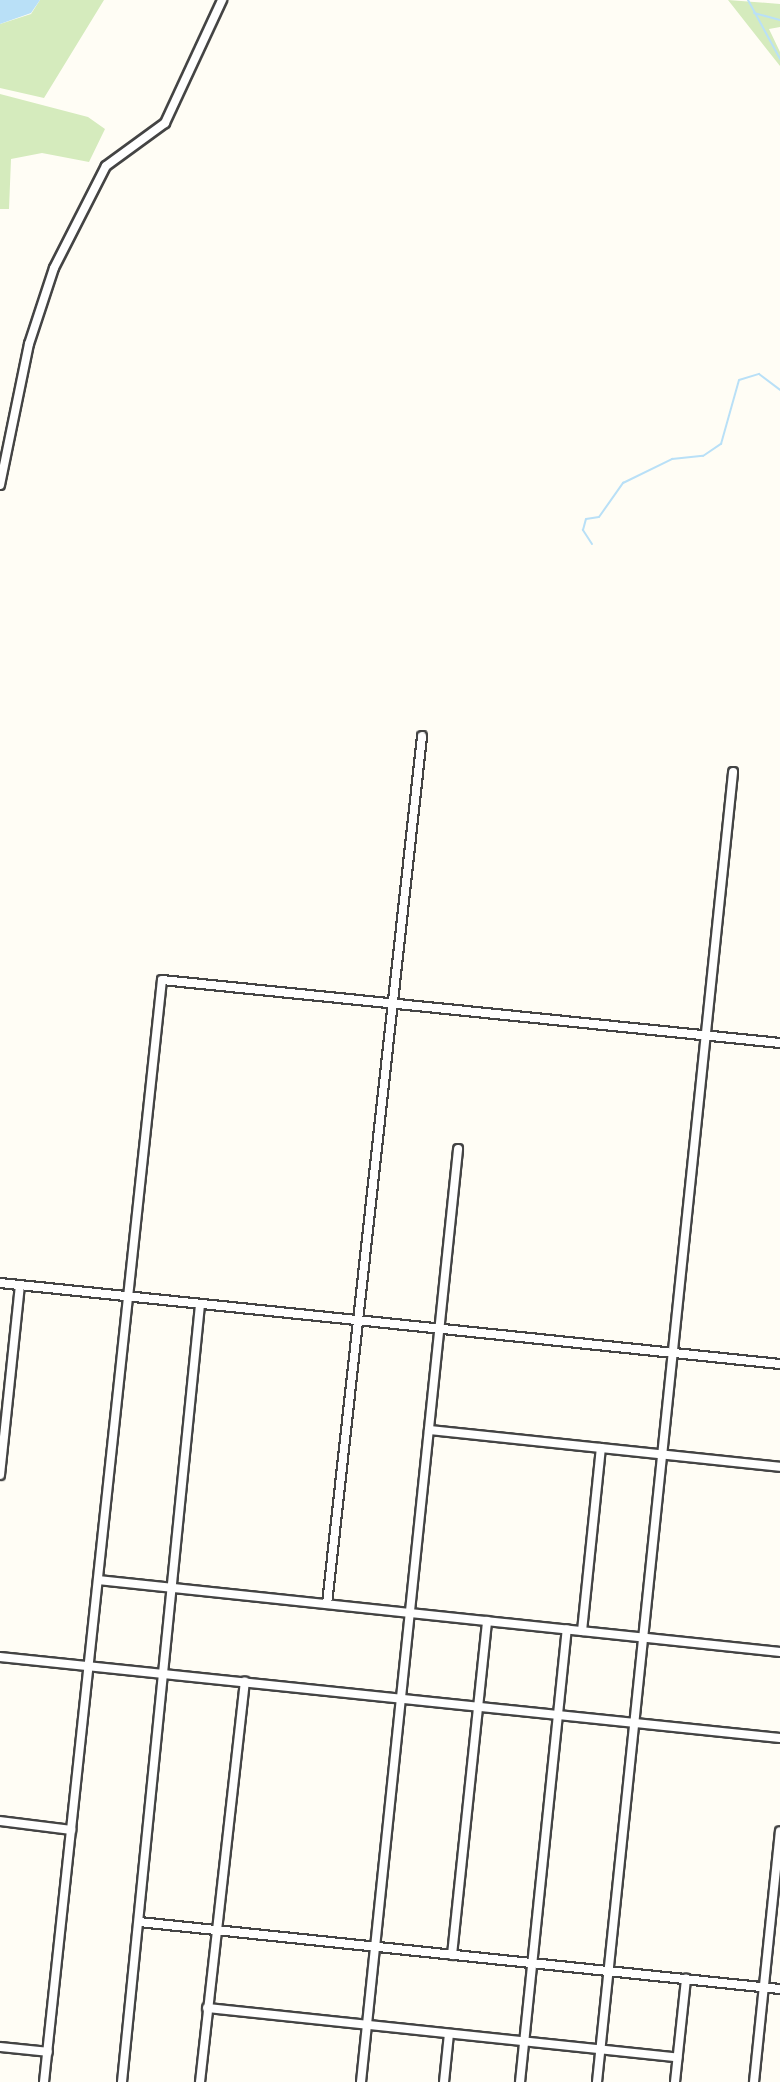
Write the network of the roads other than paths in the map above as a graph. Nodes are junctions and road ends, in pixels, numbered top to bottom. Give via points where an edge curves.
1 (222, 0) edge
2 (0, 485) edge
3 (422, 736) dead end
4 (733, 772) dead end
5 (394, 1003) junction
6 (706, 1036) junction
7 (780, 1043) edge
8 (458, 1149) dead end
9 (0, 1283) edge
10 (20, 1285) junction
11 (128, 1296) junction
12 (200, 1304) junction
13 (361, 1321) junction
14 (439, 1329) junction
15 (673, 1353) junction
16 (780, 1364) edge
17 (429, 1430) junction
18 (601, 1448) junction
19 (662, 1455) junction
20 (780, 1467) edge
21 (0, 1475) edge
22 (98, 1580) junction
23 (174, 1588) junction
24 (327, 1604) junction
25 (410, 1613) junction
26 (487, 1621) junction
27 (567, 1629) junction
28 (582, 1631) junction
29 (643, 1637) junction
30 (780, 1652) edge
31 (0, 1657) edge
32 (89, 1666) junction
33 (165, 1674) junction
34 (245, 1682) junction
35 (401, 1698) junction
36 (478, 1707) junction
37 (558, 1715) junction
38 (634, 1723) junction
39 (780, 1738) edge
40 (0, 1821) edge
41 (71, 1830) junction
42 (780, 1831) edge
43 (139, 1922) junction
44 (215, 1930) junction
45 (375, 1947) junction
46 (452, 1955) junction
47 (532, 1963) junction
48 (608, 1971) junction
49 (686, 1979) junction
50 (764, 1987) junction
51 (780, 1989) edge
52 (207, 2008) junction
53 (366, 2025) junction
54 (449, 2034) junction
55 (524, 2041) junction
56 (0, 2047) edge
57 (600, 2049) junction
58 (48, 2052) junction
59 (677, 2057) junction
60 (44, 2082) edge
61 (122, 2082) edge
62 (200, 2082) edge
63 (361, 2082) edge
64 (444, 2082) edge
65 (520, 2082) edge
66 (597, 2082) edge
67 (675, 2082) edge
68 (754, 2082) edge

1 - 2 street via 165,123 106,166 54,268 29,344
3 - 5 street
4 - 6 street
5 - 6 street
5 - 11 street via 162,980
5 - 13 street
6 - 7 street
6 - 15 street
8 - 14 street
9 - 10 street
10 - 11 street
10 - 21 street
11 - 12 street
11 - 22 street
12 - 13 street
12 - 23 street
13 - 14 street
13 - 24 street
14 - 15 street
14 - 17 street
15 - 16 street
15 - 19 street
17 - 18 street
17 - 25 street
18 - 19 street
18 - 28 street
19 - 20 street
19 - 29 street
22 - 23 street
22 - 32 street
23 - 24 street
23 - 33 street
24 - 25 street
25 - 26 street
25 - 35 street
26 - 27 street
26 - 36 street
27 - 28 street
27 - 37 street
28 - 29 street
29 - 30 street
29 - 38 street
31 - 32 street
32 - 33 street
32 - 41 street
33 - 34 street
33 - 43 street
34 - 35 street
34 - 44 street
35 - 36 street
35 - 45 street
36 - 37 street
36 - 46 street
37 - 38 street
37 - 47 street
38 - 39 street
38 - 48 street
40 - 41 street
41 - 58 street
42 - 50 street
43 - 44 street
43 - 61 street
44 - 45 street
44 - 52 street
45 - 46 street
45 - 53 street
46 - 47 street
47 - 48 street
47 - 55 street
48 - 49 street
48 - 57 street
49 - 50 street
49 - 59 street
50 - 51 street
50 - 68 street
52 - 53 street
52 - 62 street
53 - 54 street
53 - 63 street
54 - 55 street
54 - 64 street
55 - 57 street
55 - 65 street
56 - 58 street
57 - 59 street
57 - 66 street
58 - 60 street
59 - 67 street

